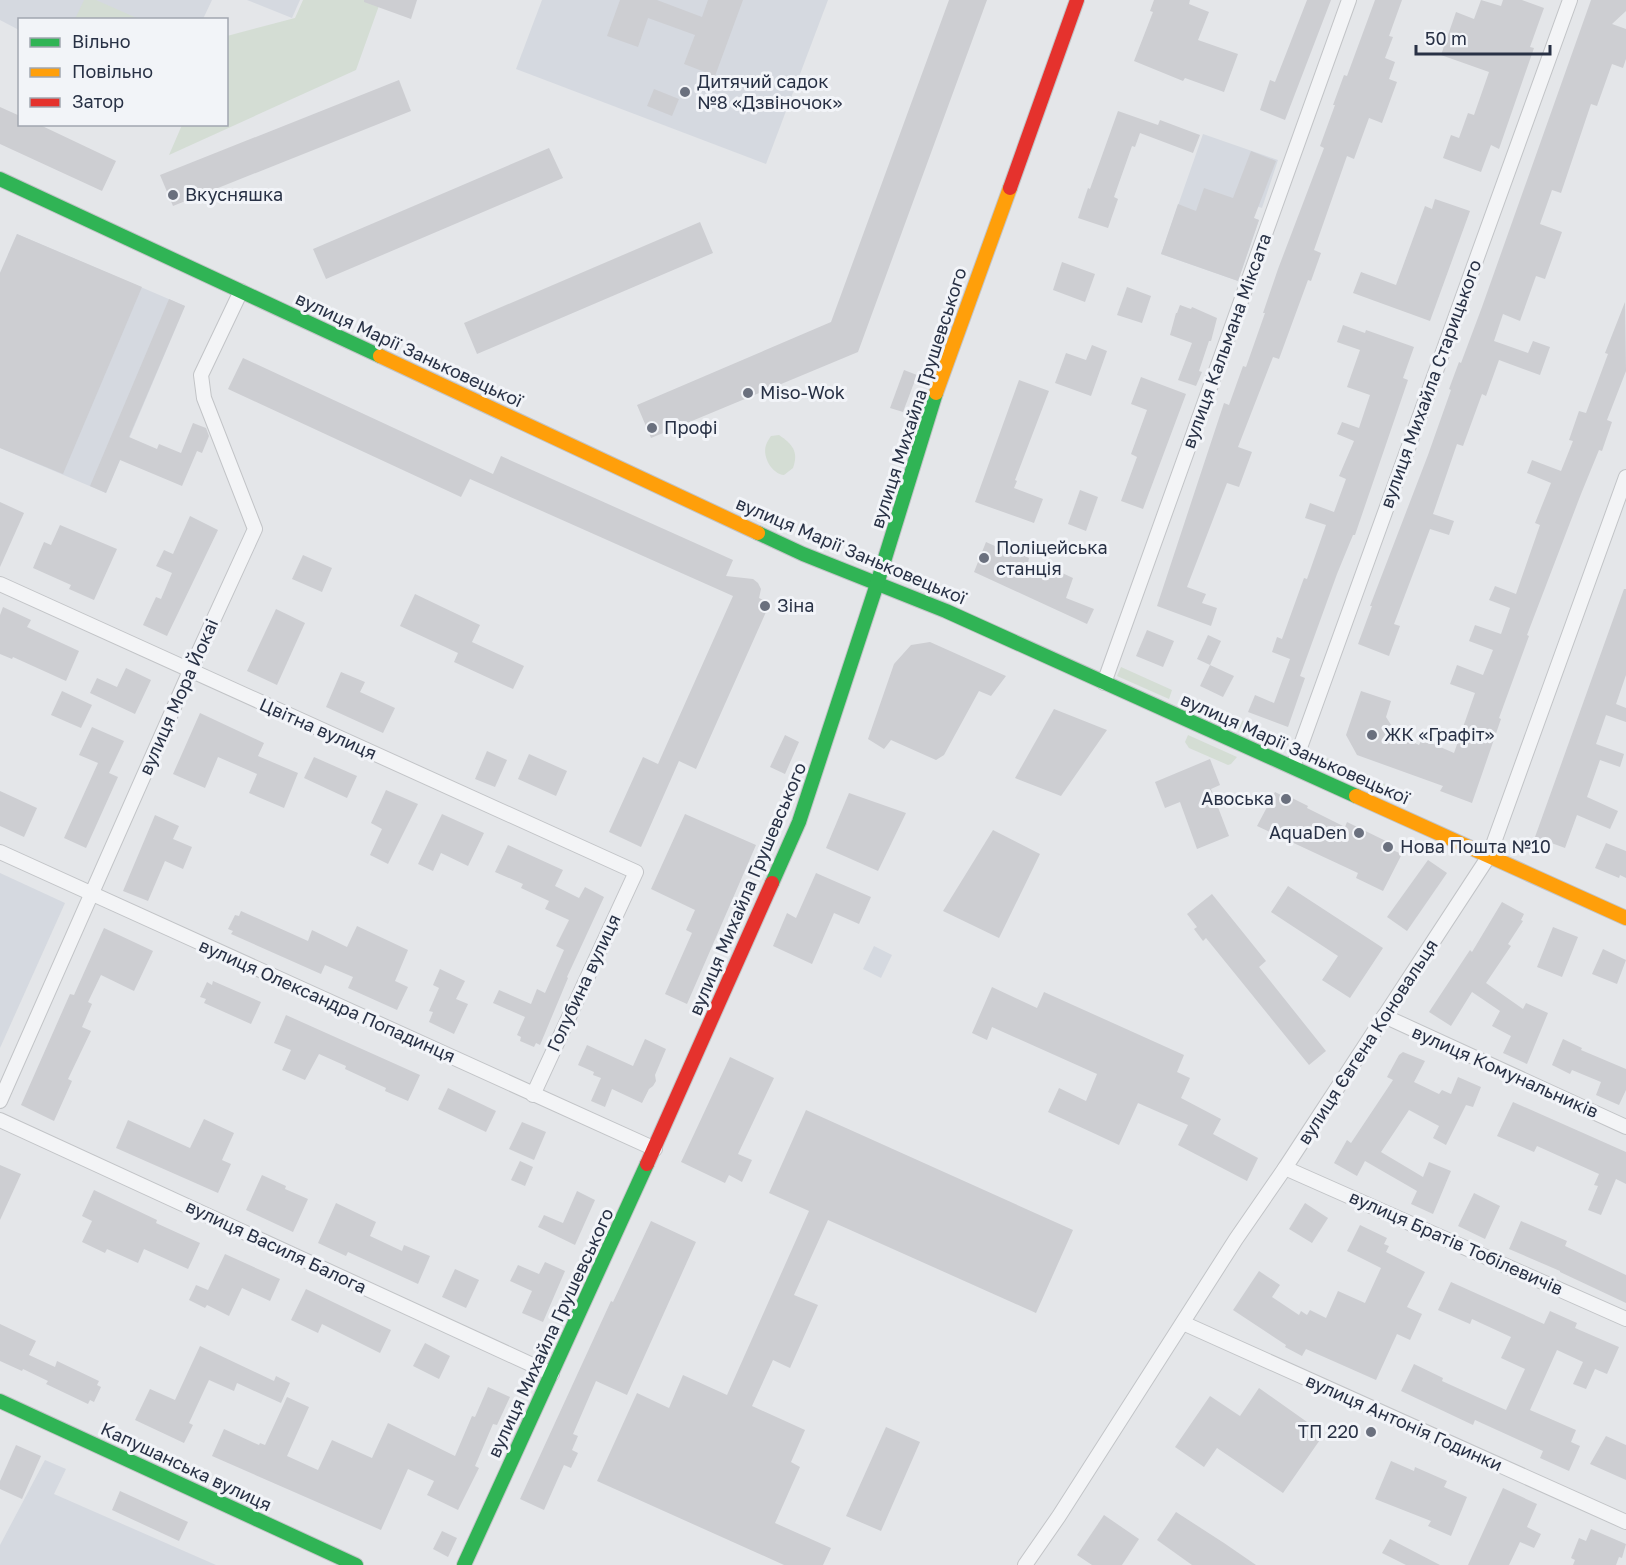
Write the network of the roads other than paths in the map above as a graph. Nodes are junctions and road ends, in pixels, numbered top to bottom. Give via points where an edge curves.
1 (1077, 0) edge
2 (1349, 0) edge
3 (1570, 0) edge
4 (0, 180) edge
5 (241, 291) junction
6 (1626, 477) edge
7 (877, 584) junction
8 (0, 585) edge
9 (190, 671) junction
10 (1104, 683) junction
11 (1293, 767) junction
12 (0, 852) edge
13 (1490, 856) junction
14 (636, 872) joint
15 (92, 894) junction
16 (1626, 918) edge
17 (1384, 1016) junction
18 (533, 1095) junction
19 (0, 1101) edge
20 (0, 1120) edge
21 (1626, 1127) edge
22 (655, 1149) junction
23 (1285, 1167) junction
24 (1626, 1319) edge
25 (1183, 1323) junction
26 (552, 1374) junction
27 (0, 1401) edge
28 (1626, 1522) edge
29 (340, 1561) edge
30 (356, 1565) edge
31 (464, 1565) edge
32 (1025, 1565) edge

1 - 7 street, вулиця Михайла Грушевського via 933,403
2 - 10 street, вулиця Кальмана Міксата
3 - 11 street, вулиця Михайла Старицького
4 - 5 street, вулиця Марії Заньковецької
5 - 7 street, вулиця Марії Заньковецької via 803,554
5 - 9 street, вулиця Мора Йокаі via 201,375 204,398 255,529
6 - 13 street, вулиця Євгена Коновальця
7 - 10 street, вулиця Марії Заньковецької
7 - 22 street, вулиця Михайла Грушевського via 799,822
8 - 9 street, Цвітна вулиця
9 - 14 street, Цвітна вулиця
9 - 15 street, вулиця Мора Йокаі
10 - 11 street, вулиця Марії Заньковецької
11 - 13 street, вулиця Марії Заньковецької
12 - 15 street, вулиця Олександра Попадинця
13 - 16 street, вулиця Марії Заньковецької
13 - 17 street, вулиця Євгена Коновальця
14 - 18 street, Голубина вулиця
15 - 18 street, вулиця Олександра Попадинця
15 - 19 street, вулиця Мора Йокаі
17 - 21 street, вулиця Комунальників
17 - 23 street, вулиця Євгена Коновальця
18 - 22 street, вулиця Олександра Попадинця
20 - 26 street, вулиця Василя Балога
22 - 26 street, вулиця Михайла Грушевського
23 - 24 street, вулиця Братів Тобілевичів
23 - 25 street, вулиця Євгена Коновальця
25 - 28 street, вулиця Антонія Годинки
25 - 32 street, вулиця Євгена Коновальця
26 - 31 street, вулиця Михайла Грушевського
27 - 29 street, Капушанська вулиця
29 - 30 street, Капушанська вулиця

